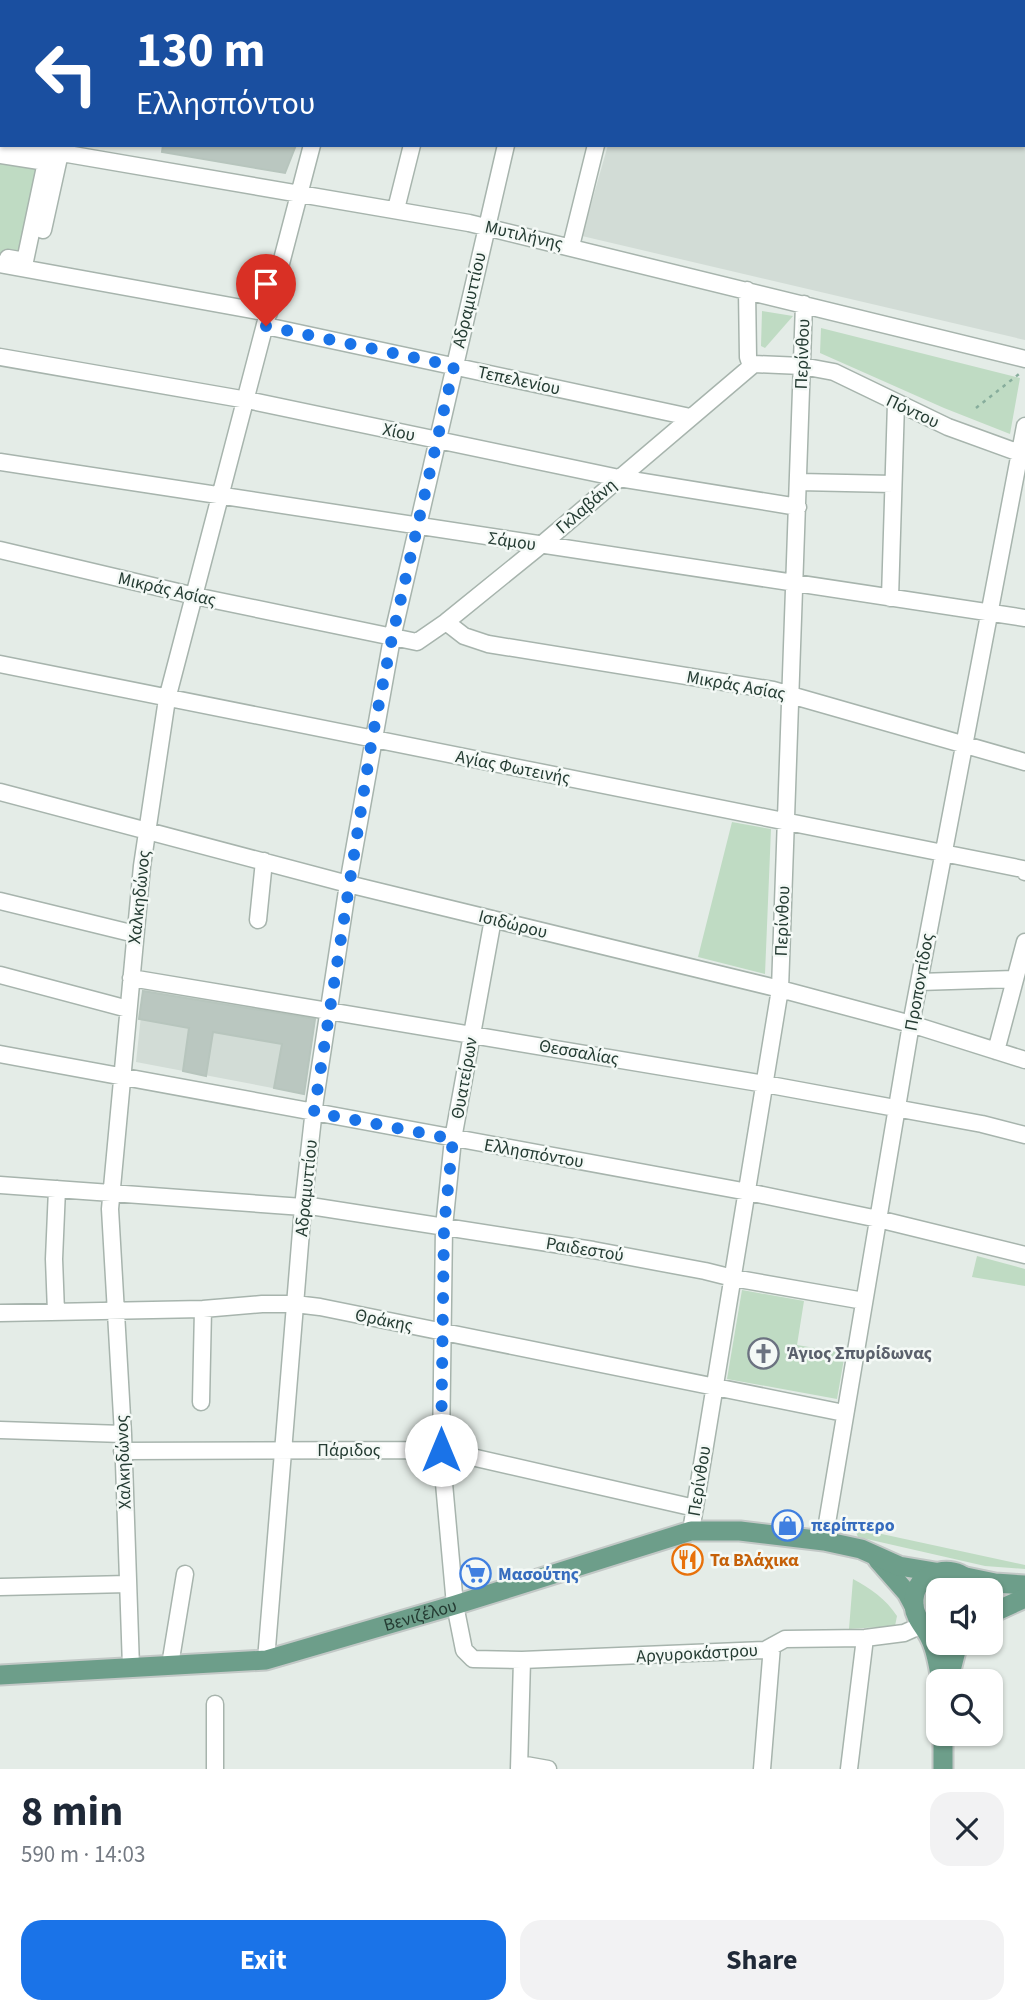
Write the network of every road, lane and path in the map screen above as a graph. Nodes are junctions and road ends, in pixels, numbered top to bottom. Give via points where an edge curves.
1 (26, 147) edge
2 (312, 147) edge
3 (412, 147) edge
4 (506, 147) edge
5 (596, 147) edge
6 (60, 153) junction
7 (0, 155) edge
8 (299, 193) junction
9 (397, 209) junction
10 (486, 226) junction
11 (571, 246) junction
12 (0, 256) edge
13 (0, 264) edge
14 (34, 270) junction
15 (747, 290) junction
16 (804, 304) junction
17 (268, 320) junction
18 (0, 357) edge
19 (1025, 359) edge
20 (454, 366) junction
21 (751, 366) junction
22 (802, 366) junction
23 (1025, 375) edge
24 (247, 400) junction
25 (896, 403) junction
26 (976, 408) dead end
27 (690, 417) junction
28 (1025, 426) edge
29 (437, 441) junction
30 (1022, 454) edge
31 (0, 461) edge
32 (619, 478) junction
33 (799, 482) junction
34 (893, 484) junction
35 (222, 496) junction
36 (798, 506) junction
37 (417, 527) junction
38 (541, 545) junction
39 (0, 550) edge
40 (795, 584) junction
41 (195, 596) junction
42 (890, 598) junction
43 (990, 613) junction
44 (1025, 618) edge
45 (446, 622) junction
46 (392, 638) junction
47 (417, 642) joint
48 (0, 664) edge
49 (790, 695) junction
50 (167, 699) junction
51 (372, 739) junction
52 (965, 746) junction
53 (1025, 762) edge
54 (0, 792) edge
55 (785, 821) junction
56 (146, 831) junction
57 (943, 853) junction
58 (264, 860) junction
59 (1025, 872) edge
60 (348, 884) junction
61 (0, 901) edge
62 (493, 919) junction
63 (258, 920) dead end
64 (135, 933) junction
65 (1024, 950) edge
66 (0, 975) edge
67 (131, 978) junction
68 (1014, 979) junction
69 (919, 982) junction
70 (780, 989) junction
71 (128, 1009) junction
72 (329, 1010) junction
73 (911, 1024) junction
74 (472, 1034) junction
75 (996, 1051) junction
76 (0, 1054) edge
77 (1025, 1060) edge
78 (122, 1076) junction
79 (765, 1084) junction
80 (897, 1108) junction
81 (314, 1112) junction
82 (1025, 1135) edge
83 (453, 1139) junction
84 (0, 1185) edge
85 (57, 1189) junction
86 (748, 1192) junction
87 (111, 1193) junction
88 (304, 1206) junction
89 (878, 1219) junction
90 (444, 1227) junction
91 (1025, 1255) edge
92 (733, 1278) junction
93 (864, 1301) junction
94 (295, 1304) junction
95 (203, 1308) junction
96 (115, 1311) junction
97 (56, 1312) junction
98 (0, 1313) edge
99 (441, 1331) junction
100 (715, 1388) junction
101 (201, 1402) dead end
102 (844, 1413) junction
103 (0, 1430) edge
104 (123, 1434) junction
105 (282, 1450) junction
106 (441, 1450) junction
107 (122, 1451) junction
108 (695, 1508) junction
109 (691, 1531) junction
110 (824, 1541) junction
111 (872, 1554) junction
112 (935, 1572) junction
113 (185, 1574) dead end
114 (964, 1578) edge
115 (128, 1584) junction
116 (1003, 1584) edge
117 (1025, 1585) edge
118 (0, 1587) edge
119 (1025, 1598) edge
120 (455, 1605) junction
121 (914, 1606) junction
122 (1003, 1608) edge
123 (926, 1623) edge
124 (926, 1630) edge
125 (865, 1638) junction
126 (772, 1646) junction
127 (468, 1656) joint
128 (266, 1660) junction
129 (522, 1660) junction
130 (170, 1665) junction
131 (131, 1667) junction
132 (0, 1675) edge
133 (215, 1704) dead end
134 (943, 1746) edge
135 (519, 1767) edge
136 (215, 1769) edge
137 (548, 1769) edge
138 (762, 1769) edge
139 (849, 1769) edge
140 (943, 1769) edge

1 - 6 street, Μυτιλήνης
2 - 8 street, Χαλκηδώνος
3 - 9 street
4 - 10 street, Αδραμυττίου
5 - 11 street
6 - 8 street, Μυτιλήνης
6 - 14 street
7 - 12 street via 46,162 25,261
8 - 9 street, Μυτιλήνης
8 - 17 street, Χαλκηδώνος
9 - 10 street, Μυτιλήνης
10 - 11 street, Μυτιλήνης
10 - 20 street, Αδραμυττίου
11 - 15 street, Μυτιλήνης
13 - 14 street, Τεπελενίου
14 - 17 street, Τεπελενίου
15 - 16 street, Μυτιλήνης
15 - 21 street
16 - 19 street, Μυτιλήνης
16 - 22 street, Περίνθου
17 - 20 street, Τεπελενίου
17 - 24 street, Χαλκηδώνος
18 - 24 street, Χίου
20 - 27 street, Τεπελενίου
20 - 29 street, Αδραμυττίου
21 - 22 street
21 - 27 street, Γκλαβάνη
22 - 25 street, Πόντου via 834,372
22 - 33 street, Περίνθου
23 - 26 path via 1019,374
24 - 29 street, Χίου
24 - 35 street, Χαλκηδώνος
25 - 30 street, Πόντου
25 - 34 street
27 - 32 street, Γκλαβάνη
28 - 30 street, Προποντίδος
29 - 32 street, Χίου
29 - 37 street, Αδραμυττίου
30 - 43 street, Προποντίδος
31 - 35 street, Σάμου
32 - 36 street, Χίου
32 - 38 street, Γκλαβάνη
33 - 34 street
33 - 36 street, Περίνθου
34 - 42 street
35 - 37 street, Σάμου
35 - 41 street, Χαλκηδώνος
36 - 40 street, Περίνθου
37 - 38 street, Σάμου
37 - 46 street, Αδραμυττίου
38 - 40 street, Σάμου
38 - 45 street, Γκλαβάνη
39 - 41 street, Μικράς Ασίας
40 - 42 street, Σάμου
40 - 49 street, Περίνθου
41 - 46 street, Μικράς Ασίας
41 - 50 street, Χαλκηδώνος
42 - 43 street, Σάμου
43 - 44 street, Σάμου
43 - 52 street, Προποντίδος
45 - 47 street, Γκλαβάνη
45 - 49 street, Μικράς Ασίας via 464,636 488,644
46 - 47 street, Μικράς Ασίας
46 - 51 street, Αδραμυττίου
48 - 50 street, Αγίας Φωτεινής
49 - 52 street, Μικράς Ασίας
49 - 55 street, Περίνθου
50 - 51 street, Αγίας Φωτεινής
50 - 56 street, Χαλκηδώνος
51 - 55 street, Αγίας Φωτεινής
51 - 60 street, Αδραμυττίου
52 - 53 street, Μικράς Ασίας
52 - 57 street, Προποντίδος
54 - 56 street, Ισιδώρου
55 - 57 street, Αγίας Φωτεινής
55 - 70 street, Περίνθου
56 - 58 street, Ισιδώρου
56 - 64 street, Χαλκηδώνος
57 - 59 street, Αγίας Φωτεινής
57 - 69 street, Προποντίδος
58 - 60 street, Ισιδώρου
58 - 63 street
60 - 62 street, Ισιδώρου
60 - 72 street, Αδραμυττίου
61 - 64 street
62 - 70 street, Ισιδώρου
62 - 74 street, Θυατείρων
64 - 67 street, Χαλκηδώνος
65 - 68 street
66 - 71 street
67 - 71 street, Χαλκηδώνος
67 - 72 street, Θεσσαλίας
68 - 69 street
68 - 75 street
69 - 73 street, Προποντίδος
70 - 73 street, Ισιδώρου
70 - 79 street, Περίνθου
71 - 78 street, Χαλκηδώνος
72 - 74 street, Θεσσαλίας
72 - 81 street, Αδραμυττίου
73 - 75 street, Ισιδώρου
73 - 80 street, Προποντίδος
74 - 79 street, Θεσσαλίας
74 - 83 street, Θυατείρων
75 - 77 street, Ισιδώρου
76 - 78 street, Ελλησπόντου
78 - 81 street, Ελλησπόντου
78 - 87 street, Χαλκηδώνος
79 - 80 street, Θεσσαλίας
79 - 86 street, Περίνθου
80 - 82 street, Θεσσαλίας
80 - 89 street, Προποντίδος
81 - 83 street, Ελλησπόντου
81 - 88 street, Αδραμυττίου
83 - 86 street, Ελλησπόντου
83 - 90 street, Θυατείρων
84 - 85 street, Ραιδεστού
85 - 87 street, Ραιδεστού
85 - 97 street
86 - 89 street, Ελλησπόντου
86 - 92 street, Περίνθου
87 - 88 street, Ραιδεστού
87 - 96 street, Χαλκηδώνος
88 - 90 street, Ραιδεστού
88 - 94 street, Αδραμυττίου
89 - 91 street, Ελλησπόντου
89 - 93 street, Προποντίδος
90 - 92 street, Ραιδεστού
90 - 99 street, Θυατείρων
92 - 93 street, Ραιδεστού
92 - 100 street, Περίνθου
93 - 102 street, Προποντίδος
94 - 95 street, Θράκης
94 - 99 street, Θράκης
94 - 105 street, Αδραμυττίου
95 - 96 street, Θράκης
95 - 101 street
96 - 97 street, Θράκης
96 - 104 street, Χαλκηδώνος
97 - 98 street, Θράκης
99 - 100 street, Θράκης
99 - 106 street, Θυατείρων
100 - 102 street, Θράκης
100 - 108 street, Περίνθου
102 - 110 street, Προποντίδος
103 - 104 street
104 - 107 street, Χαλκηδώνος
105 - 106 street, Πάριδος
105 - 107 street, Πάριδος
105 - 128 street, Αδραμυττίου
106 - 108 street, Πάριδος
106 - 120 street, Θυατείρων
107 - 115 street, Χαλκηδώνος
108 - 109 street, Περίνθου
109 - 110 main road, Βενιζέλου via 740,1531
109 - 120 main road, Βενιζέλου
110 - 111 main road, Βενιζέλου
111 - 112 main road, Βενιζέλου via 899,1566
111 - 121 main road
112 - 114 main road, Βενιζέλου via 956,1572
112 - 121 main road via 919,1585
113 - 130 street
115 - 118 street
115 - 131 street, Χαλκηδώνος
116 - 117 main road
119 - 122 main road
120 - 127 street, Θυατείρων
120 - 128 main road, Βενιζέλου
121 - 123 main road
124 - 125 street, Αργυροκάστρου
125 - 126 street, Αργυροκάστρου via 785,1639
125 - 139 street
126 - 129 street, Αργυροκάστρου via 765,1650
126 - 138 street
127 - 129 street, Αργυροκάστρου
128 - 130 main road, Βενιζέλου
129 - 135 street
130 - 131 main road, Βενιζέλου
131 - 132 main road, Βενιζέλου
133 - 136 street
134 - 140 main road
135 - 137 street

